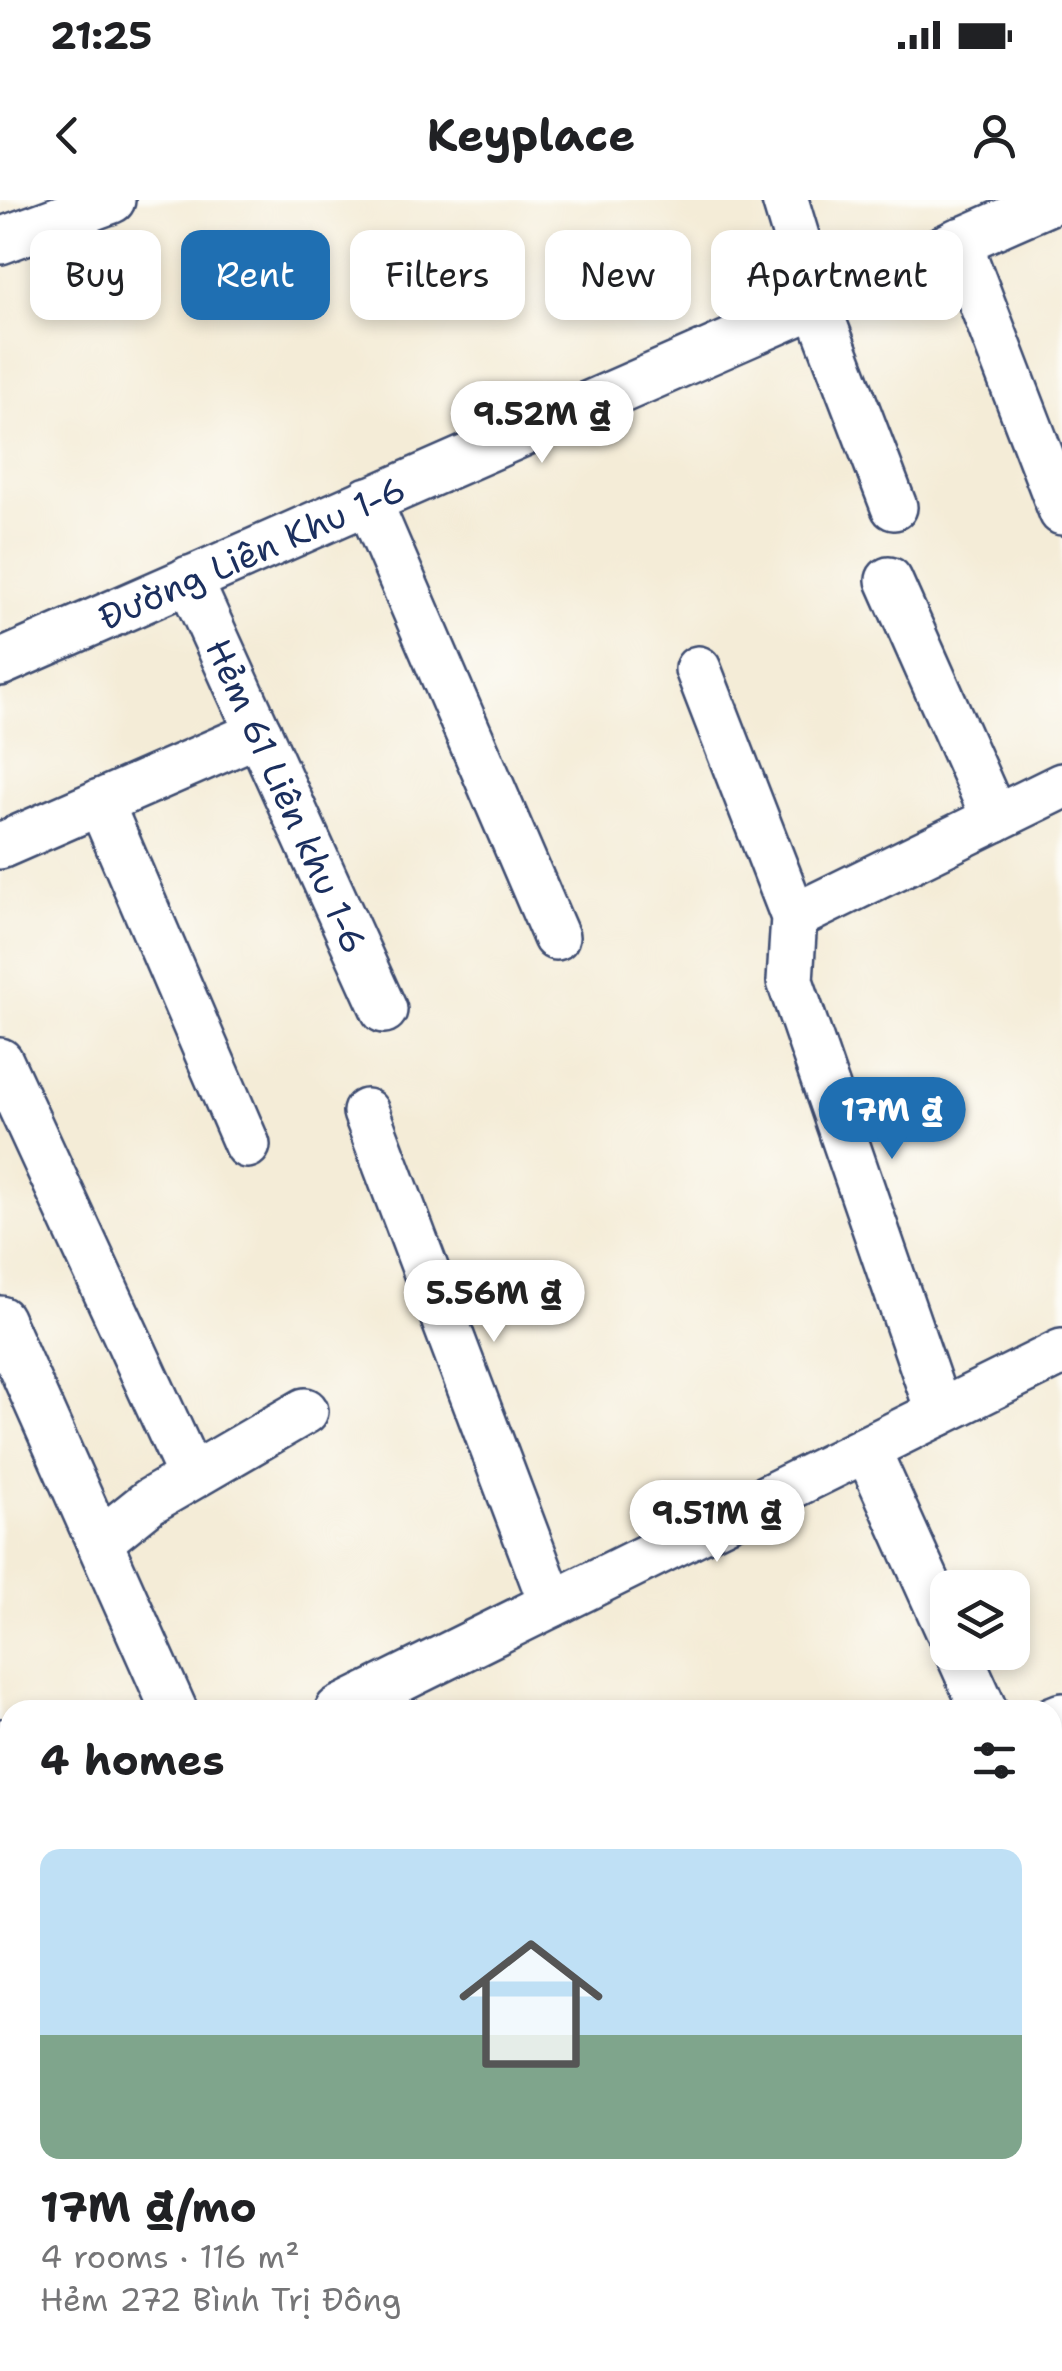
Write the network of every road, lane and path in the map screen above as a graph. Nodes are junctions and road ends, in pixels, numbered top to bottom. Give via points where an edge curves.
1 (112, 200) edge
2 (785, 200) edge
3 (1054, 200) edge
4 (794, 230) edge
5 (963, 239) edge
6 (0, 241) edge
7 (963, 254) edge
8 (785, 320) edge
9 (822, 320) edge
10 (368, 500) junction
11 (894, 506) dead end
12 (1062, 512) edge
13 (189, 578) junction
14 (889, 580) dead end
15 (0, 663) edge
16 (698, 669) dead end
17 (259, 734) junction
18 (1062, 786) edge
19 (100, 802) junction
20 (996, 819) junction
21 (0, 846) edge
22 (794, 917) junction
23 (556, 937) dead end
24 (384, 1010) dead end
25 (0, 1061) edge
26 (366, 1112) dead end
27 (246, 1145) dead end
28 (0, 1319) edge
29 (1062, 1352) edge
30 (306, 1411) dead end
31 (939, 1413) junction
32 (867, 1449) junction
33 (190, 1476) junction
34 (99, 1542) junction
35 (930, 1589) edge
36 (552, 1604) junction
37 (966, 1670) edge
38 (170, 1700) edge
39 (358, 1700) edge
40 (980, 1700) edge

1 - 6 street
2 - 4 street
3 - 5 street, Đường Liên Khu 1-6
7 - 12 street
8 - 10 street, Đường Liên Khu 1-6
9 - 11 street
10 - 13 street, Đường Liên Khu 1-6
10 - 23 street
13 - 15 street, Đường Liên Khu 1-6
13 - 17 street, Hẻm 61 Liên khu 1-6
14 - 20 street
16 - 22 street
17 - 19 street
17 - 24 street, Hẻm 61 Liên khu 1-6
18 - 20 street
19 - 21 street
19 - 27 street
20 - 22 street
22 - 31 street via 790,981
25 - 33 street
26 - 36 street
28 - 34 street
29 - 31 street
30 - 33 street
31 - 32 street
32 - 35 street
32 - 36 street
33 - 34 street
34 - 38 street
36 - 39 street
37 - 40 street

